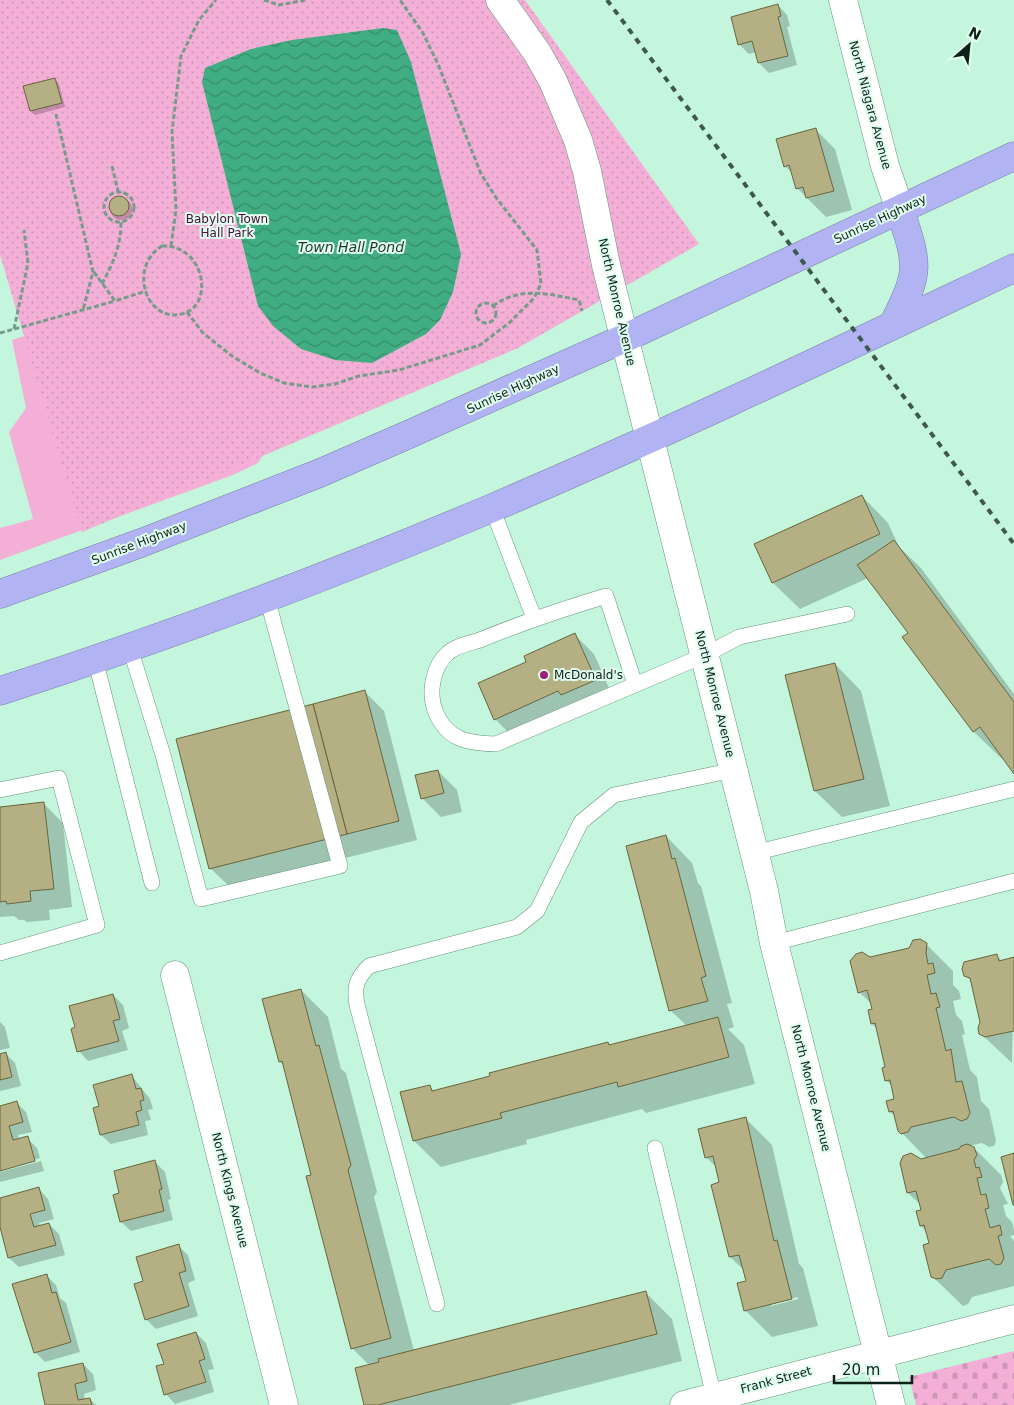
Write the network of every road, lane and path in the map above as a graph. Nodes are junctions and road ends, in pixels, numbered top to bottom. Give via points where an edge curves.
1 (216, 0) edge
2 (264, 0) edge
3 (306, 0) edge
4 (400, 0) edge
5 (500, 0) edge
6 (843, 0) edge
7 (56, 114) dead end
8 (1014, 156) edge
9 (112, 166) dead end
10 (118, 191) junction
11 (900, 210) junction
12 (121, 222) junction
13 (24, 230) dead end
14 (171, 246) junction
15 (1014, 268) edge
16 (94, 272) junction
17 (102, 284) junction
18 (146, 291) junction
19 (537, 292) junction
20 (115, 301) junction
21 (493, 306) junction
22 (83, 310) junction
23 (187, 312) junction
24 (582, 312) dead end
25 (893, 325) junction
26 (14, 329) junction
27 (0, 333) edge
28 (625, 338) junction
29 (651, 438) junction
30 (492, 508) junction
31 (0, 594) edge
32 (267, 598) junction
33 (847, 614) dead end
34 (534, 618) junction
35 (130, 648) junction
36 (705, 655) junction
37 (95, 659) junction
38 (635, 684) junction
39 (0, 691) edge
40 (734, 770) junction
41 (1014, 789) edge
42 (0, 790) edge
43 (754, 853) junction
44 (1014, 881) edge
45 (152, 883) dead end
46 (774, 943) junction
47 (0, 953) edge
48 (176, 975) dead end
49 (655, 1148) dead end
50 (437, 1304) dead end
51 (1014, 1318) edge
52 (878, 1354) junction
53 (714, 1397) junction
54 (284, 1405) edge
55 (684, 1405) edge
56 (891, 1405) edge

1 - 14 path via 199,20 181,56 172,132 176,210
2 - 3 path via 279,5
4 - 19 path via 423,33 438,64 481,174 537,250 541,284
5 - 28 street, North Monroe Avenue via 538,54 578,140
6 - 11 street, North Niagara Avenue via 885,166
7 - 16 path
8 - 11 highway, Sunrise Highway
9 - 10 path
10 - 12 path via 128,194 134,208 130,218
10 - 12 path via 106,198 103,208 107,217
11 - 25 highway via 912,245 915,272 910,292
11 - 28 highway, Sunrise Highway
12 - 17 path via 115,260
13 - 26 path via 28,263
14 - 18 path via 162,246 152,252 145,264 142,276
14 - 23 path via 187,252 202,276 197,301
15 - 25 highway
16 - 17 path
16 - 22 path
17 - 20 path
18 - 20 path
18 - 23 path via 159,310 171,315
19 - 21 path via 514,294
19 - 23 path via 510,324 480,345 400,370 312,387 284,383 260,373 204,333
19 - 24 path via 579,300
20 - 22 path
21 - 21 path via 484,303 478,307 476,316 480,322 492,321 496,312
22 - 26 path
25 - 29 highway
26 - 27 path
28 - 29 street, North Monroe Avenue
28 - 31 highway, Sunrise Highway via 320,473
29 - 30 highway
29 - 36 street, North Monroe Avenue
30 - 32 highway
30 - 34 lane
32 - 35 highway
32 - 35 lane via 340,866 201,899 164,756
33 - 36 lane via 739,637
34 - 38 lane via 606,596
34 - 38 lane via 448,652 437,668 432,691 436,713 447,730 467,742 496,744
35 - 37 highway
36 - 38 lane
36 - 40 street, North Monroe Avenue
37 - 39 highway
37 - 45 lane
40 - 43 street, North Monroe Avenue
40 - 50 lane via 614,795 581,822 537,911 517,927 368,966 359,976 355,988 357,1005
41 - 43 lane
42 - 47 lane via 58,778 98,925
43 - 46 street, North Monroe Avenue
44 - 46 lane
46 - 52 street, North Monroe Avenue
48 - 54 street, North Kings Avenue
49 - 53 lane
51 - 52 street, Frank Street
52 - 53 street, Frank Street
52 - 56 street, North Monroe Avenue
53 - 55 street, Frank Street

